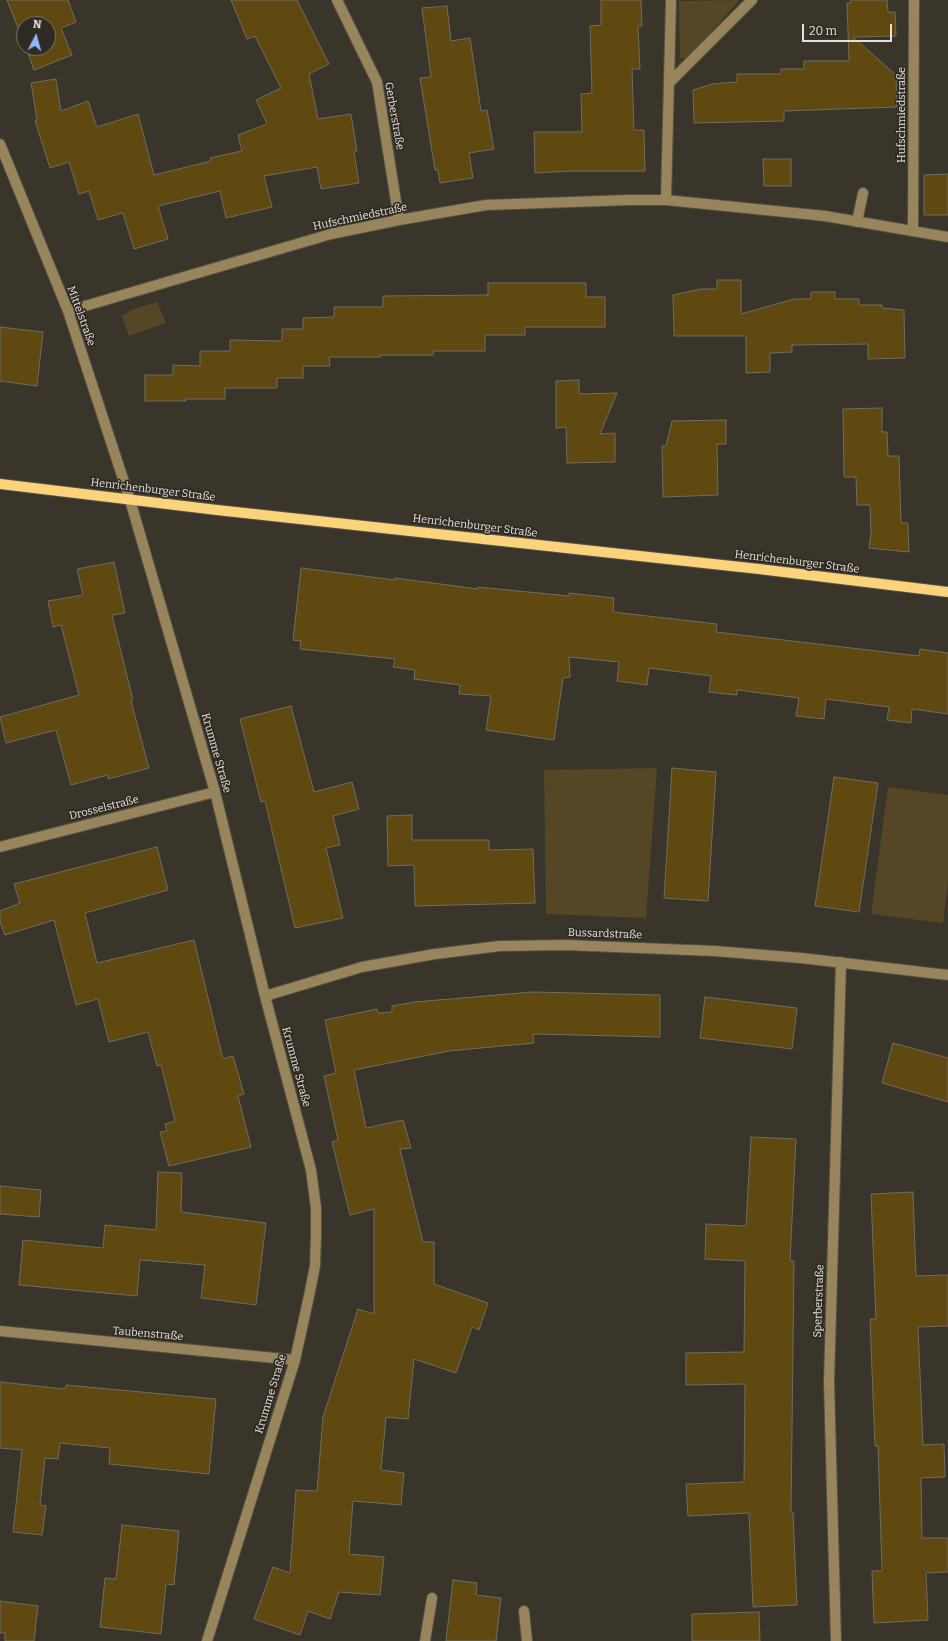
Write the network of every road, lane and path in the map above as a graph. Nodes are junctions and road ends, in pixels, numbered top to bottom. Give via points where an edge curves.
1 (338, 0) edge
2 (671, 0) edge
3 (752, 0) edge
4 (914, 0) edge
5 (669, 83) junction
6 (0, 144) edge
7 (863, 193) dead end
8 (666, 200) junction
9 (399, 220) junction
10 (857, 222) junction
11 (913, 231) junction
12 (945, 237) edge
13 (68, 311) junction
14 (0, 484) edge
15 (130, 500) junction
16 (948, 592) edge
17 (215, 792) junction
18 (0, 847) edge
19 (841, 962) junction
20 (948, 975) edge
21 (265, 996) junction
22 (0, 1332) edge
23 (295, 1360) junction
24 (432, 1598) dead end
25 (524, 1612) dead end
26 (207, 1641) edge
27 (425, 1641) edge
28 (527, 1641) edge
29 (836, 1641) edge

1 - 9 street, Gerberstraße via 377,82
2 - 5 street
3 - 5 street
4 - 11 street, Hufschmiedstraße
5 - 8 street
6 - 13 street, Mittelstraße
7 - 10 street
8 - 9 street, Hufschmiedstraße via 486,205
8 - 10 street, Hufschmiedstraße via 825,216
9 - 13 street, Hufschmiedstraße via 331,234
10 - 11 street, Hufschmiedstraße
11 - 12 street, Hufschmiedstraße
13 - 15 street, Mittelstraße
14 - 15 main road, Henrichenburger Straße
15 - 16 main road, Henrichenburger Straße
15 - 17 street, Krumme Straße
17 - 18 street, Drosselstraße
17 - 21 street, Krumme Straße
19 - 20 street, Bussardstraße
19 - 21 street, Bussardstraße via 714,951 566,945 500,946 362,967
19 - 29 street, Sperberstraße via 829,1382
21 - 23 street, Krumme Straße via 311,1170 316,1208 315,1266
22 - 23 street, Taubenstraße
23 - 26 street, Krumme Straße
24 - 27 street
25 - 28 street

